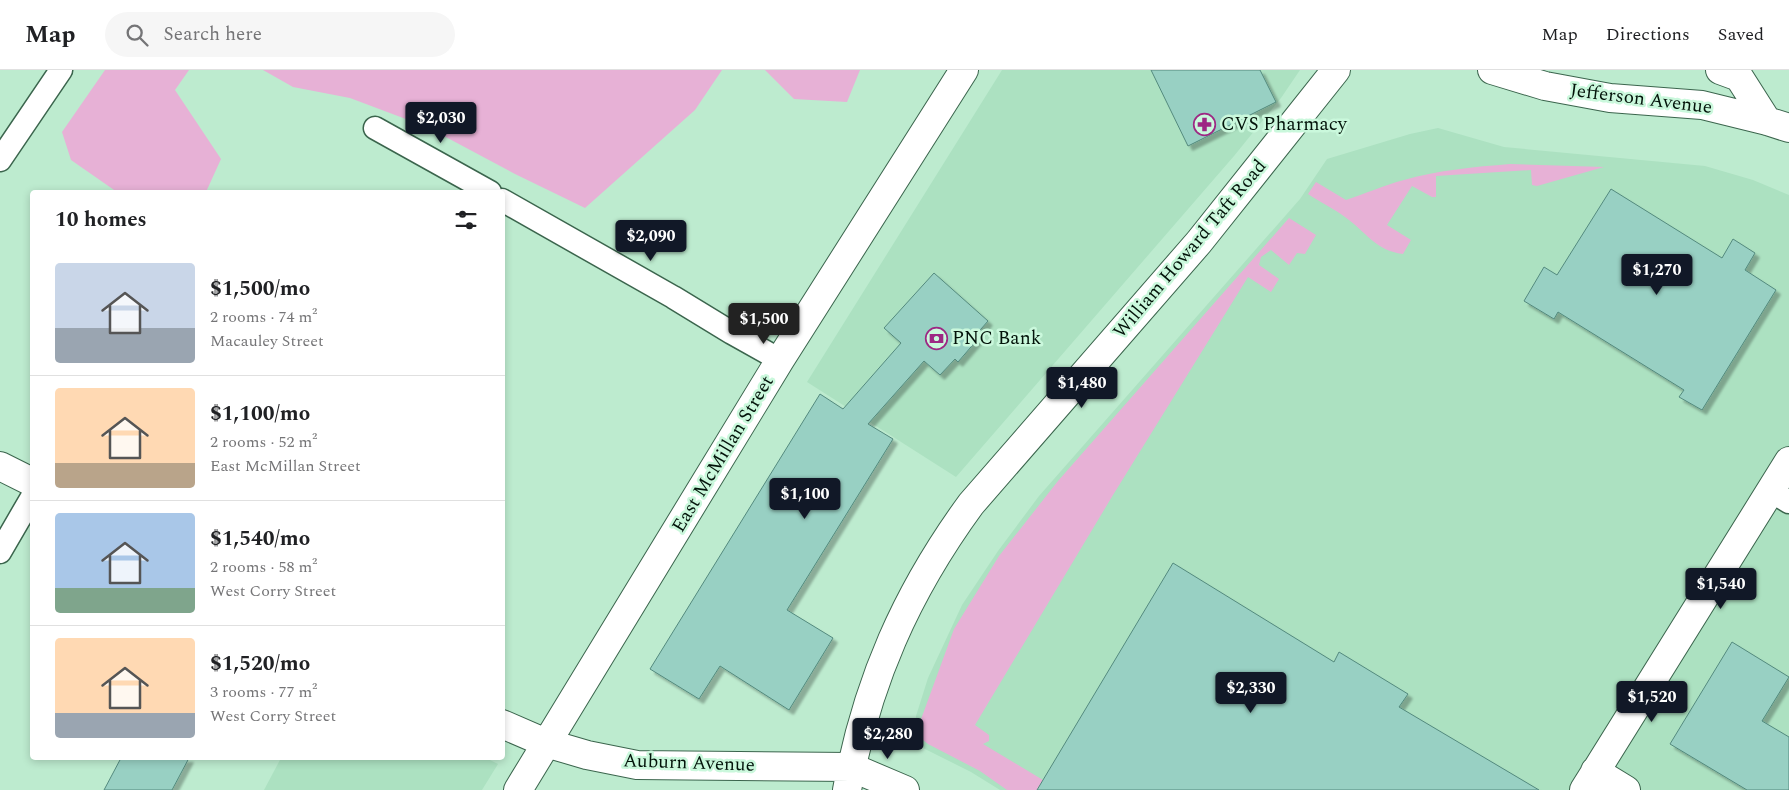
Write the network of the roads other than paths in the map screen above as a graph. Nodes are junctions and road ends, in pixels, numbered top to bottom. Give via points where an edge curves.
1 (61, 70) edge
2 (964, 70) edge
3 (1336, 70) edge
4 (1492, 70) edge
5 (1720, 70) edge
6 (375, 128) dead end
7 (1782, 128) edge
8 (0, 160) edge
9 (486, 190) edge
10 (505, 202) edge
11 (780, 360) junction
12 (1789, 461) edge
13 (0, 466) edge
14 (30, 481) edge
15 (1780, 497) edge
16 (30, 500) edge
17 (0, 552) edge
18 (505, 725) edge
19 (546, 744) junction
20 (849, 778) edge
21 (1590, 781) edge
22 (518, 790) edge
23 (905, 790) edge
24 (1626, 790) edge

1 - 8 street
2 - 11 main road, East McMillan Street
3 - 20 main road, William Howard Taft Road via 1199,242 970,504 929,566 891,640 876,677
4 - 7 main road, Jefferson Avenue via 1545,86 1610,98 1702,105
5 - 7 main road via 1738,77
6 - 9 street
10 - 11 street
11 - 19 main road, East McMillan Street
12 - 15 main road
13 - 14 main road
15 - 21 main road
16 - 17 street
18 - 19 main road, Auburn Avenue
19 - 20 main road, Auburn Avenue via 637,765
19 - 22 main road, East McMillan Street
20 - 23 main road
21 - 24 main road

